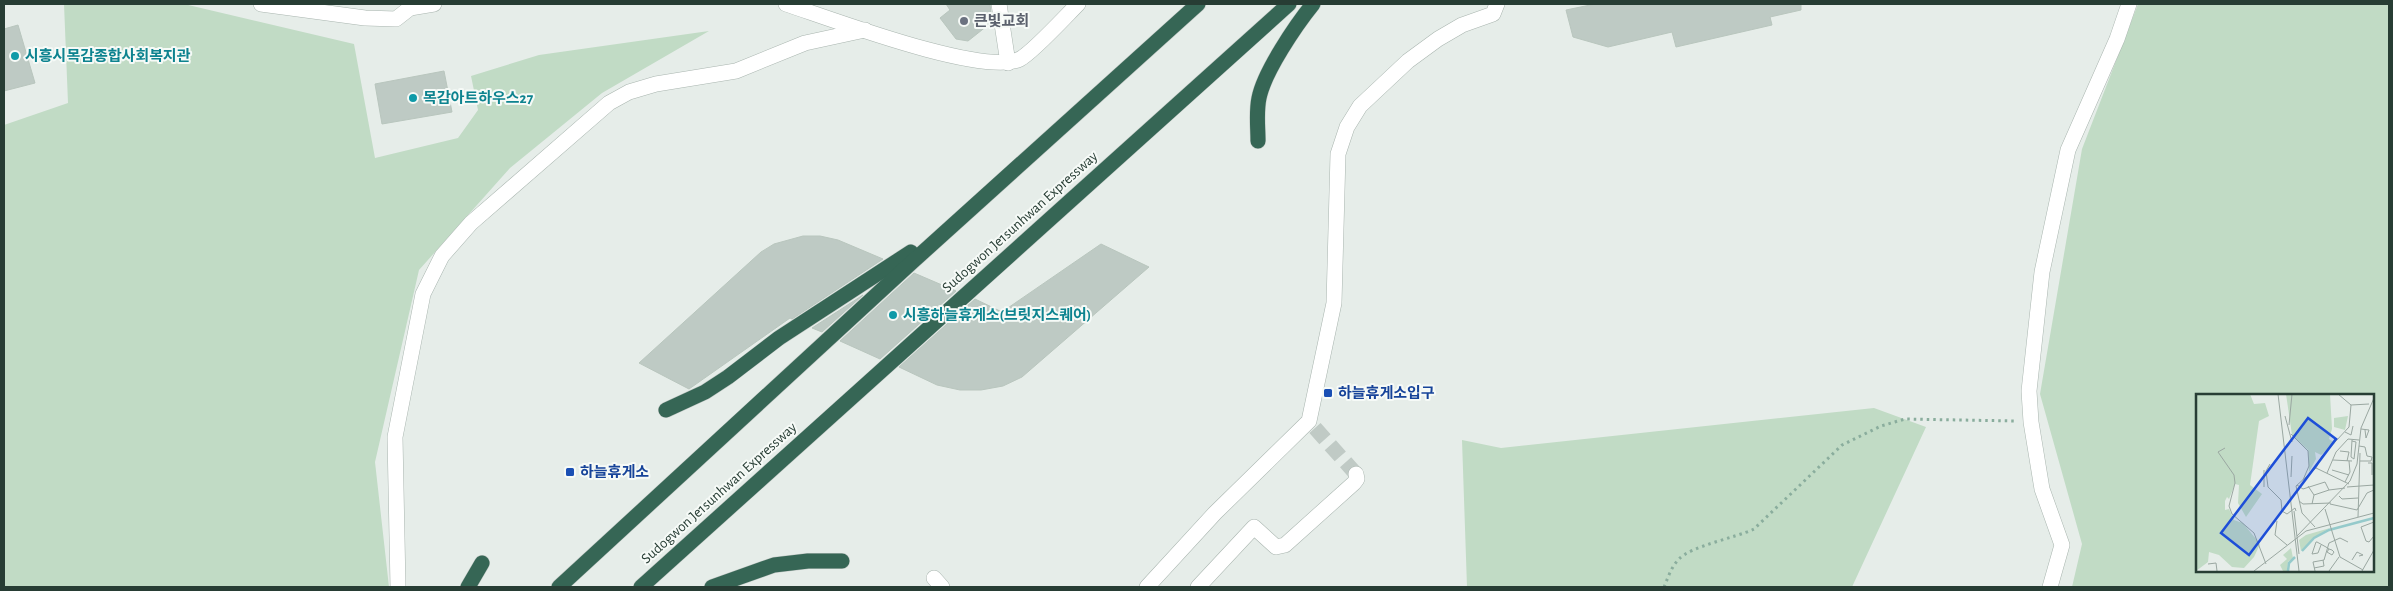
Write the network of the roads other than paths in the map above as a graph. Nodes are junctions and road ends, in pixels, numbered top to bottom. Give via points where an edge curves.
1 (261, 4) edge
2 (434, 4) edge
3 (786, 4) edge
4 (999, 4) edge
5 (1078, 4) edge
6 (1198, 4) edge
7 (1289, 4) edge
8 (1313, 4) edge
9 (1497, 4) edge
10 (2129, 4) edge
11 (410, 6) edge
12 (865, 30) junction
13 (1008, 63) junction
14 (1258, 141) dead end
15 (950, 227) junction
16 (666, 410) dead end
17 (1356, 474) dead end
18 (842, 561) dead end
19 (482, 563) dead end
20 (398, 587) edge
21 (468, 587) edge
22 (559, 587) edge
23 (640, 587) edge
24 (712, 587) edge
25 (1147, 587) edge
26 (1198, 587) edge
27 (2050, 587) edge

1 - 11 street via 396,19
2 - 11 street
3 - 12 street
4 - 13 street
5 - 13 street via 1022,58
6 - 15 highway
7 - 23 highway, Sudogwon Je1sunhwan Expressway
8 - 14 highway via 1263,86 1259,98
9 - 25 street via 1493,14 1462,25 1408,61 1360,106 1347,127 1338,154 1334,303 1312,424 1215,513
10 - 27 street via 2068,150 2042,272 2029,391 2030,422 2042,489 2062,545
12 - 13 street via 909,45 999,64
12 - 20 street via 805,44 736,71 656,84 609,102 471,224 442,256 423,294 395,437
15 - 16 highway via 779,338 720,382
15 - 22 highway
17 - 26 street via 1357,480 1285,545 1276,547 1254,527
18 - 24 highway via 774,565
19 - 21 highway

